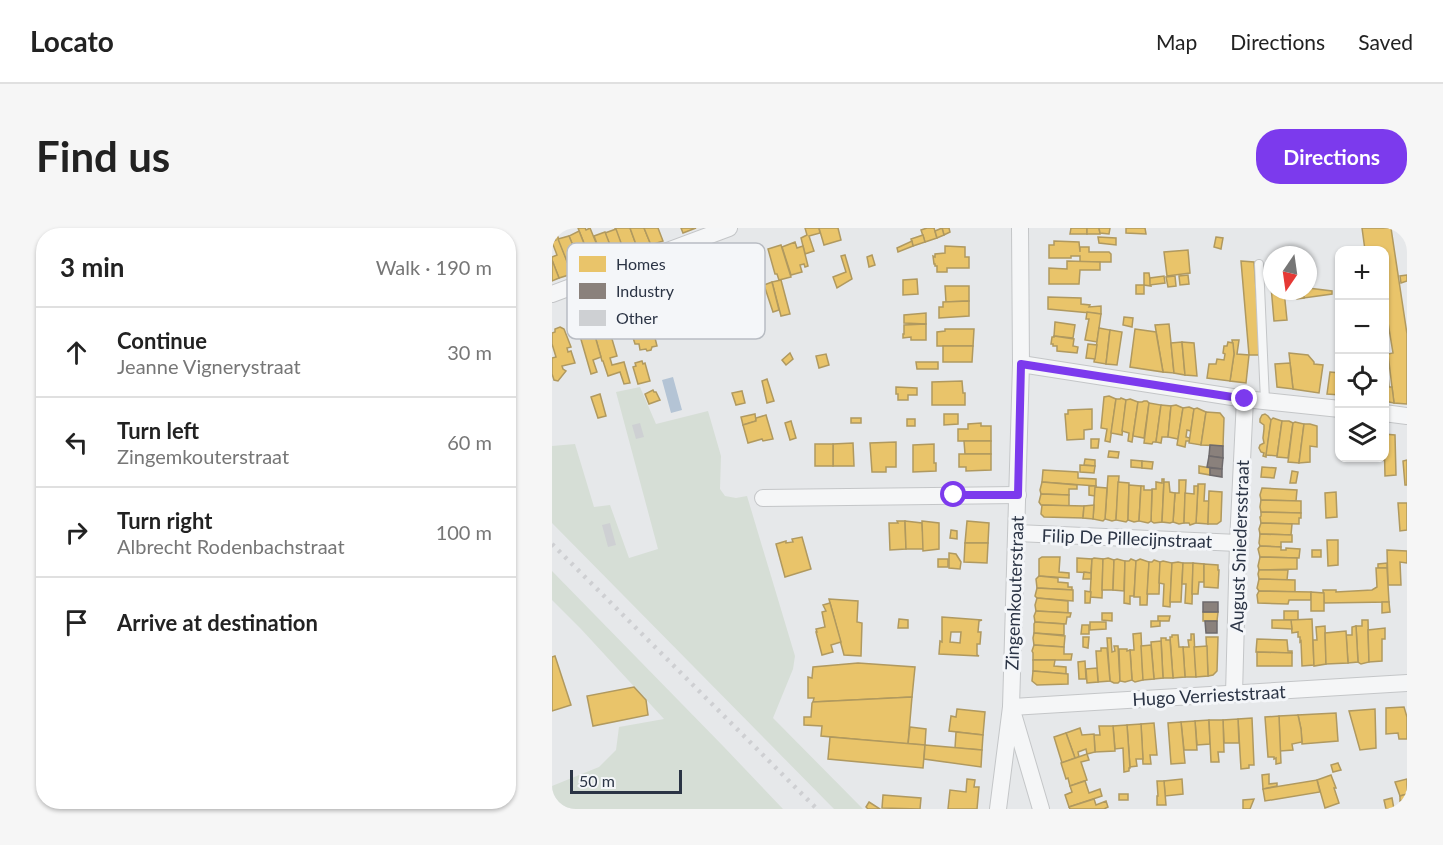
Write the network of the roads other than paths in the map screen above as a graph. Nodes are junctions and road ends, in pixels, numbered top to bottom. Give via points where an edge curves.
1 (729, 228) edge
2 (1020, 228) edge
3 (689, 243) edge
4 (1259, 264) dead end
5 (567, 288) edge
6 (552, 294) edge
7 (1021, 364) junction
8 (1245, 399) junction
9 (1265, 401) junction
10 (1335, 408) edge
11 (1389, 414) edge
12 (1407, 416) edge
13 (1018, 495) junction
14 (763, 498) dead end
15 (1017, 533) junction
16 (1238, 543) junction
17 (1407, 683) edge
18 (1234, 694) junction
19 (1011, 706) junction
20 (998, 809) edge
21 (1041, 809) edge

1 - 3 street
2 - 7 street, Zingemkouterstraat
4 - 9 lane
5 - 6 street
7 - 8 street
7 - 13 street, Zingemkouterstraat
8 - 9 street
8 - 16 street, August Sniedersstraat
9 - 10 street
11 - 12 street
13 - 14 street
13 - 15 street, Zingemkouterstraat
15 - 16 street, Filip De Pillecijnstraat
15 - 19 street, Zingemkouterstraat
16 - 18 street, August Sniedersstraat
17 - 18 street, Hugo Verrieststraat
18 - 19 street, Hugo Verrieststraat
19 - 20 street, Zingemkouterstraat
19 - 21 street, Zingemkouterstraat

